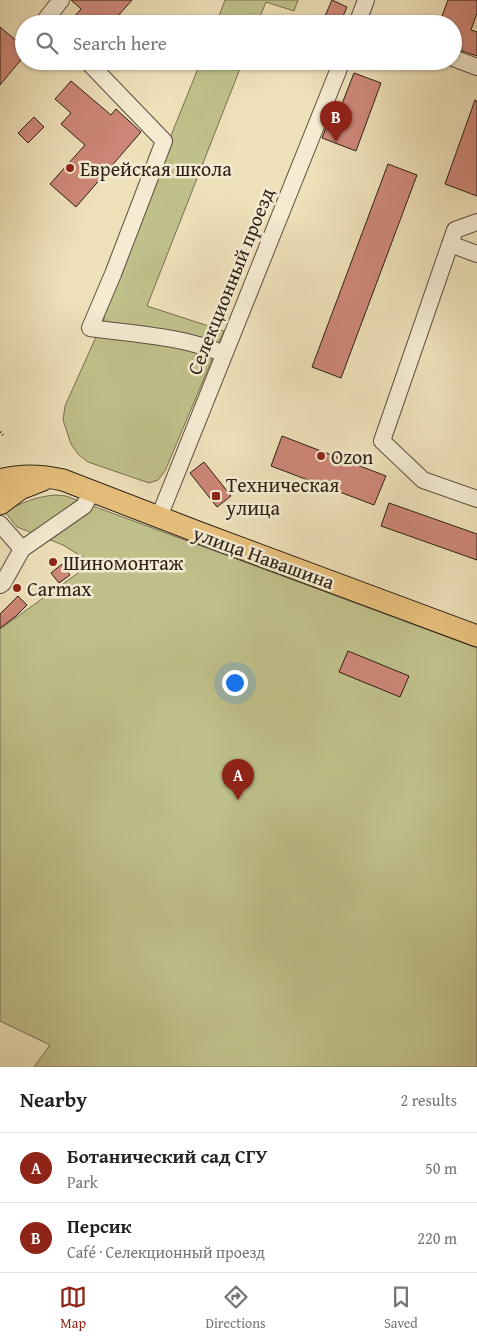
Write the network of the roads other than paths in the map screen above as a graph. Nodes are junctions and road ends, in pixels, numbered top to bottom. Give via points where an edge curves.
1 (61, 0) edge
2 (366, 0) edge
3 (49, 15) edge
4 (361, 15) edge
5 (462, 61) edge
6 (477, 67) edge
7 (96, 70) edge
8 (338, 70) edge
9 (477, 222) edge
10 (450, 244) junction
11 (477, 254) edge
12 (224, 354) junction
13 (51, 477) junction
14 (0, 480) edge
15 (92, 491) junction
16 (477, 499) edge
17 (0, 504) edge
18 (158, 517) junction
19 (0, 524) edge
20 (22, 549) junction
21 (0, 585) edge
22 (477, 636) edge

1 - 3 street
2 - 4 street
5 - 6 street
7 - 12 street via 164,141 90,328 168,338 209,347
8 - 12 street, Селекционный проезд
9 - 10 street via 455,230
10 - 11 street
10 - 16 street via 382,441 423,480
12 - 18 street, Селекционный проезд
13 - 14 main road
13 - 15 main road, улица Навашина
13 - 17 main road via 20,489
15 - 18 main road, улица Навашина
15 - 20 street via 84,506
18 - 22 main road, улица Навашина
19 - 20 street
20 - 21 street

